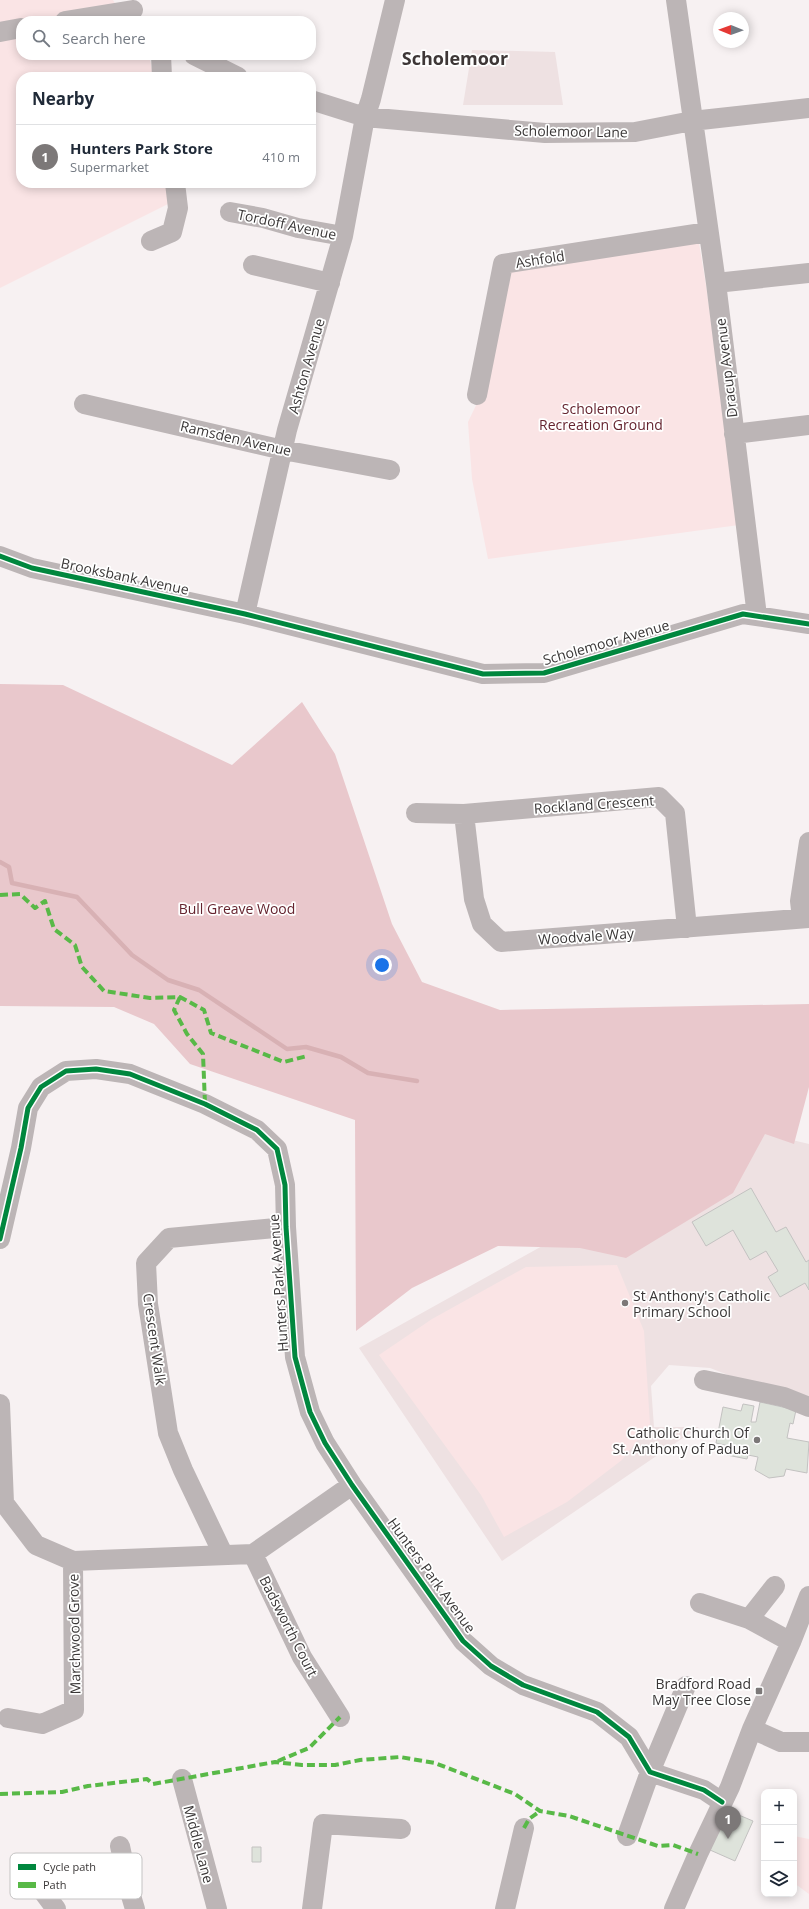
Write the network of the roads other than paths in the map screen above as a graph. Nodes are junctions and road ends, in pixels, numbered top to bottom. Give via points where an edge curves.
1 (395, 0) edge
2 (676, 0) edge
3 (134, 10) edge
4 (96, 16) edge
5 (16, 29) edge
6 (0, 32) edge
7 (161, 60) edge
8 (204, 60) edge
9 (162, 72) edge
10 (228, 72) edge
11 (316, 102) edge
12 (809, 108) edge
13 (365, 117) junction
14 (692, 121) junction
15 (176, 188) edge
16 (230, 212) dead end
17 (708, 232) junction
18 (343, 236) junction
19 (151, 241) dead end
20 (253, 265) dead end
21 (809, 273) edge
22 (330, 283) junction
23 (716, 283) junction
24 (477, 395) dead end
25 (84, 404) dead end
26 (809, 425) edge
27 (734, 434) junction
28 (283, 450) junction
29 (390, 470) dead end
30 (0, 556) edge
31 (246, 614) junction
32 (757, 616) junction
33 (809, 624) edge
34 (416, 813) dead end
35 (464, 814) junction
36 (809, 842) edge
37 (805, 918) edge
38 (687, 928) junction
39 (286, 1227) junction
40 (0, 1239) edge
41 (704, 1380) dead end
42 (0, 1404) edge
43 (809, 1407) edge
44 (352, 1485) junction
45 (223, 1554) junction
46 (253, 1554) junction
47 (73, 1561) junction
48 (775, 1586) dead end
49 (809, 1597) edge
50 (700, 1603) dead end
51 (749, 1619) junction
52 (791, 1642) junction
53 (686, 1686) dead end
54 (340, 1717) dead end
55 (8, 1718) dead end
56 (752, 1729) junction
57 (809, 1742) edge
58 (650, 1772) junction
59 (182, 1779) dead end
60 (722, 1802) junction
61 (524, 1828) dead end
62 (401, 1829) dead end
63 (627, 1836) dead end
64 (120, 1846) dead end
65 (121, 1853) edge
66 (49, 1899) edge
67 (132, 1899) edge
68 (56, 1909) edge
69 (135, 1909) edge
70 (217, 1909) edge
71 (312, 1909) edge
72 (505, 1909) edge
73 (674, 1909) edge

1 - 13 street, Ashton Avenue
2 - 14 street, Dracup Avenue
3 - 4 street
5 - 6 street
7 - 9 street
8 - 10 street
11 - 13 street, Scholemoor Lane
12 - 14 street, Scholemoor Lane
13 - 14 street, Scholemoor Lane via 545,133 635,132
13 - 18 street, Ashton Avenue
14 - 17 street, Dracup Avenue
15 - 19 street via 178,208 172,232
16 - 18 street, Tordoff Avenue
17 - 23 street, Dracup Avenue
17 - 24 street, Ashfold via 503,264
18 - 22 street, Ashton Avenue
20 - 22 street
21 - 23 street
22 - 28 street, Ashton Avenue
23 - 27 street, Dracup Avenue
25 - 28 street, Ramsden Avenue
26 - 27 street
27 - 32 street, Dracup Avenue
28 - 29 street, Ramsden Avenue
28 - 31 street, Ashton Avenue
30 - 31 street, Brooksbank Avenue via 32,568
31 - 32 street, Scholemoor Avenue via 483,674 544,673 743,614
32 - 33 street, Scholemoor Avenue
34 - 35 street, Rockland Crescent
35 - 38 street, Woodvale Way via 474,899 482,924 502,942
35 - 38 street, Rockland Crescent via 658,797 675,813
36 - 37 street via 800,901
37 - 38 street, Woodvale Way
39 - 40 street, Hunters Park Avenue via 285,1185 277,1149 257,1130 205,1104 130,1074 88,1070 66,1071 41,1087 28,1108
39 - 44 street, Hunters Park Avenue via 295,1357 310,1412 325,1443
39 - 45 street, Crescent Walk via 169,1238 146,1263 148,1304 168,1433 182,1470
41 - 43 street via 784,1397
42 - 47 street via 4,1503 36,1545
44 - 46 street
44 - 58 street, Hunters Park Avenue via 463,1641 491,1666 523,1685 597,1712 628,1737
45 - 46 street
45 - 47 street
46 - 54 street, Badsworth Court via 302,1656
47 - 55 street, Marchwood Grove via 74,1710 42,1724
48 - 51 street
49 - 52 street
50 - 51 street
51 - 52 street
52 - 56 street
53 - 58 street
56 - 57 street via 781,1742
56 - 60 street
58 - 60 street via 704,1790
58 - 63 street
59 - 70 street, Middle Lane
60 - 73 street
61 - 72 street
62 - 71 street via 323,1824
64 - 65 street
66 - 68 street
67 - 69 street

